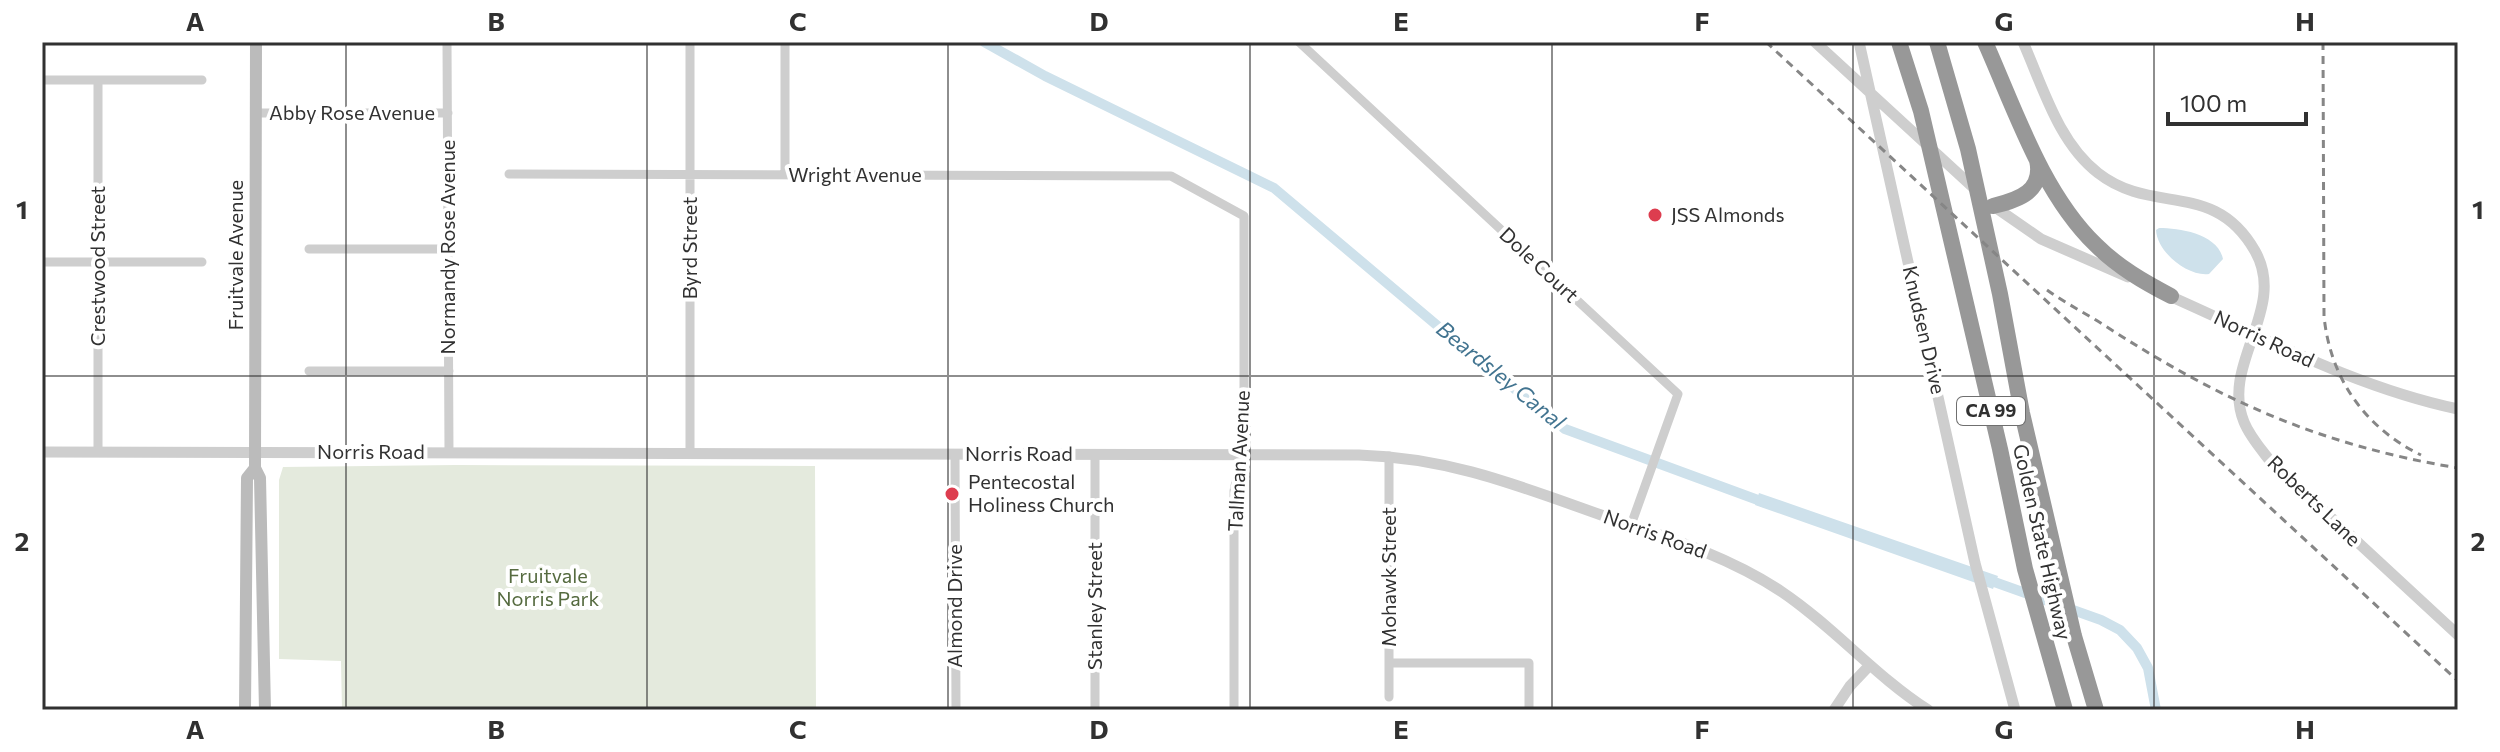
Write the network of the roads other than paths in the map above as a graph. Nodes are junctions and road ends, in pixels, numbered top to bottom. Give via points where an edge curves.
1 (256, 42) edge
2 (447, 42) edge
3 (690, 42) edge
4 (785, 42) edge
5 (1299, 42) edge
6 (1815, 42) edge
7 (1859, 42) edge
8 (1899, 42) edge
9 (1937, 42) edge
10 (1985, 42) edge
11 (2023, 42) edge
12 (42, 80) edge
13 (98, 80) junction
14 (202, 80) dead end
15 (256, 113) junction
16 (448, 113) junction
17 (2036, 155) junction
18 (509, 174) dead end
19 (690, 174) junction
20 (785, 175) junction
21 (1197, 191) joint
22 (1993, 206) junction
23 (309, 249) dead end
24 (448, 249) junction
25 (42, 262) edge
26 (98, 262) junction
27 (202, 262) dead end
28 (2171, 296) junction
29 (2255, 334) junction
30 (309, 371) dead end
31 (449, 371) junction
32 (2458, 409) edge
33 (42, 452) edge
34 (98, 452) junction
35 (256, 452) junction
36 (449, 453) junction
37 (690, 453) junction
38 (955, 454) junction
39 (1095, 454) junction
40 (1243, 455) junction
41 (1389, 456) junction
42 (255, 468) junction
43 (1631, 525) junction
44 (2458, 635) edge
45 (1389, 663) junction
46 (1869, 666) junction
47 (245, 693) junction
48 (265, 693) junction
49 (1389, 697) dead end
50 (245, 710) edge
51 (265, 710) edge
52 (956, 710) edge
53 (1095, 710) edge
54 (1234, 710) edge
55 (1529, 710) edge
56 (1834, 710) edge
57 (1928, 710) edge
58 (2015, 710) edge
59 (2065, 710) edge
60 (2096, 710) edge

1 - 15 main road, Fruitvale Avenue
2 - 16 street, Normandy Rose Avenue
3 - 19 street, Byrd Street
4 - 20 street
5 - 43 street, Dole Court via 1678,394
6 - 22 street
7 - 58 street, Knudsen Drive via 1975,563
8 - 59 highway, Golden State Highway / CA 99 via 1921,111 2025,569
9 - 60 highway, Golden State Highway / CA 99 via 1968,149 2022,413
10 - 17 highway
11 - 29 street, Roberts Lane via 2063,132 2097,172 2141,194 2203,205 2226,217 2246,237 2265,283
12 - 13 street
13 - 14 street
13 - 26 street, Crestwood Street
15 - 16 street, Abby Rose Avenue
15 - 35 main road, Fruitvale Avenue
16 - 24 street, Normandy Rose Avenue
17 - 22 highway via 2039,171 2033,188 2019,200
17 - 28 highway via 2064,207 2095,244 2132,275
18 - 19 street, Wright Avenue
19 - 20 street, Wright Avenue
19 - 37 street, Byrd Street
20 - 21 street, Wright Avenue via 1171,176
21 - 40 street, Tallman Avenue via 1244,216
22 - 28 street, Norris Road via 2041,239
23 - 24 street
24 - 31 street, Normandy Rose Avenue
25 - 26 street
26 - 27 street
26 - 34 street, Crestwood Street
28 - 29 street, Norris Road
29 - 32 street, Norris Road via 2357,380
29 - 44 street, Roberts Lane via 2240,392 2243,420 2256,444
30 - 31 street
31 - 36 street, Normandy Rose Avenue
33 - 34 street, Norris Road
34 - 35 street, Norris Road
35 - 36 street, Norris Road
35 - 42 main road, Fruitvale Avenue
36 - 37 street, Norris Road
37 - 38 street, Norris Road
38 - 39 street, Norris Road
38 - 52 street, Almond Drive
39 - 40 street, Norris Road
39 - 53 street, Stanley Street
40 - 41 street, Norris Road
40 - 54 street, Tallman Avenue via 1234,491
41 - 43 street, Norris Road via 1483,473
41 - 45 street, Mohawk Street
42 - 47 main road, Fruitvale Avenue via 247,478
42 - 48 main road, Fruitvale Avenue via 260,478
43 - 46 street, Norris Road via 1757,576 1805,609
45 - 49 street, Mohawk Street
45 - 55 street via 1529,663
46 - 56 street
46 - 57 street, Norris Road
47 - 48 main road
47 - 50 main road, Fruitvale Avenue
48 - 51 main road, Fruitvale Avenue

